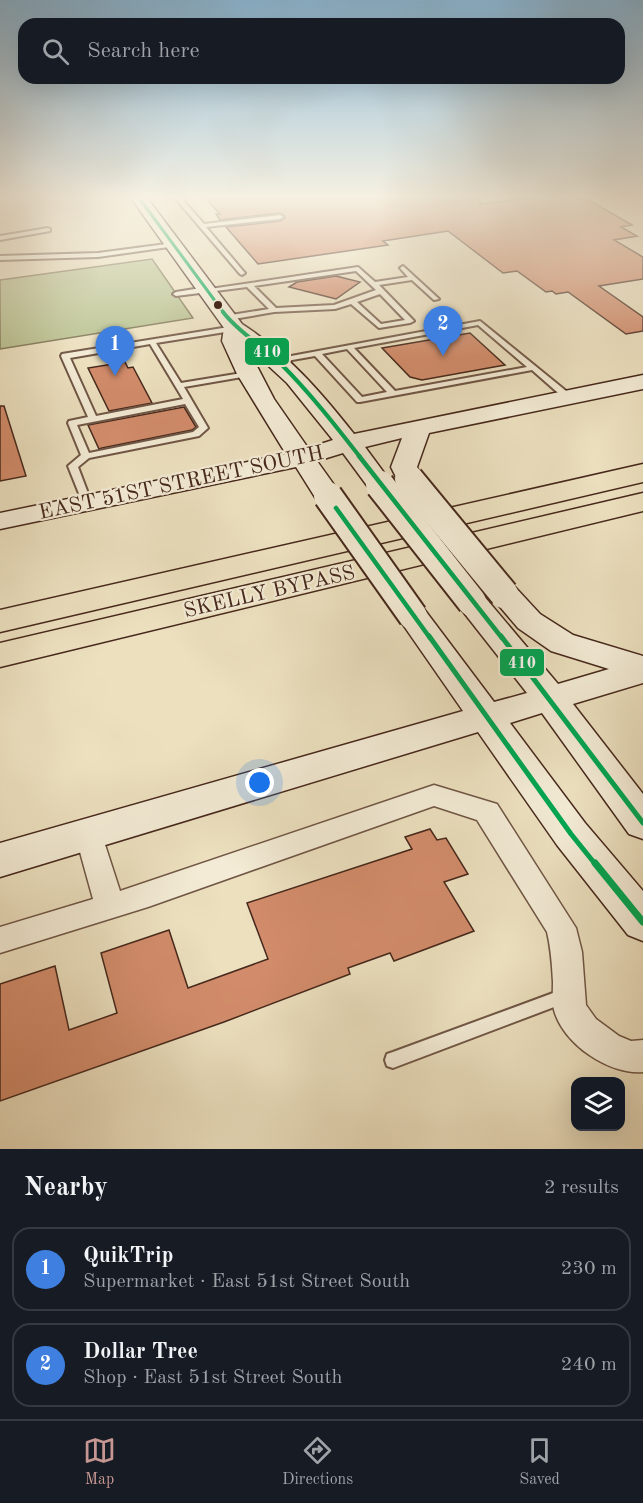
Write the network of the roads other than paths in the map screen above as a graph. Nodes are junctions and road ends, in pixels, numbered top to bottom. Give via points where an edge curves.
1 (124, 252) edge
2 (179, 252) edge
3 (224, 252) edge
4 (0, 258) edge
5 (403, 268) dead end
6 (242, 273) dead end
7 (413, 278) junction
8 (373, 284) junction
9 (249, 285) junction
10 (208, 290) junction
11 (381, 291) junction
12 (176, 294) dead end
13 (436, 299) dead end
14 (352, 301) junction
15 (274, 310) junction
16 (233, 332) junction
17 (152, 342) junction
18 (349, 347) junction
19 (317, 353) junction
20 (275, 361) junction
21 (532, 368) junction
22 (248, 374) junction
23 (643, 382) edge
24 (178, 386) junction
25 (393, 394) junction
26 (568, 397) junction
27 (187, 401) junction
28 (93, 419) junction
29 (419, 427) junction
30 (348, 444) junction
31 (86, 456) junction
32 (302, 458) junction
33 (643, 473) edge
34 (643, 502) edge
35 (87, 504) junction
36 (0, 522) edge
37 (0, 621) edge
38 (0, 655) edge
39 (643, 669) edge
40 (550, 698) junction
41 (487, 717) junction
42 (643, 823) edge
43 (89, 834) junction
44 (0, 860) edge
45 (110, 907) junction
46 (643, 922) edge
47 (0, 940) edge
48 (570, 994) junction
49 (643, 1056) edge
50 (393, 1060) dead end

1 - 4 lane
2 - 10 main road
3 - 6 lane
5 - 7 lane
7 - 8 lane
7 - 13 lane
8 - 9 lane via 358,269
8 - 11 lane
9 - 10 lane
9 - 15 lane
10 - 12 lane
10 - 16 main road
11 - 14 lane
11 - 14 lane via 410,321 379,326
14 - 15 lane via 335,307
15 - 16 lane
16 - 17 lane
16 - 20 main road via 253,338
16 - 22 main road
17 - 24 lane
17 - 28 lane via 65,356
18 - 19 lane
18 - 21 lane via 480,323
18 - 25 lane
19 - 20 lane
19 - 25 lane via 360,400
20 - 30 main road
21 - 25 lane
21 - 26 lane
22 - 24 lane
22 - 32 main road
23 - 26 main road, EAST 51ST STREET SOUTH
24 - 27 lane
26 - 29 main road, EAST 51ST STREET SOUTH
27 - 28 lane
27 - 31 lane via 204,428 196,434
28 - 31 lane via 72,423
29 - 30 main road, EAST 51ST STREET SOUTH
29 - 39 main road, bridge via 404,467 409,479 504,594 529,621 562,643
30 - 32 main road, EAST 51ST STREET SOUTH
30 - 40 main road, bridge
31 - 35 lane via 73,466
32 - 35 main road, EAST 51ST STREET SOUTH
32 - 41 main road, bridge
33 - 37 highway, SKELLY BYPASS
34 - 38 highway, SKELLY BYPASS
35 - 36 main road, EAST 51ST STREET SOUTH
39 - 40 main road
40 - 41 main road
40 - 42 main road
41 - 43 main road
41 - 46 main road via 571,834
43 - 44 main road
43 - 45 street
45 - 47 street
45 - 48 street via 434,795 487,812 561,928
48 - 49 street via 570,1009 584,1030 607,1047 630,1057
48 - 50 lane

